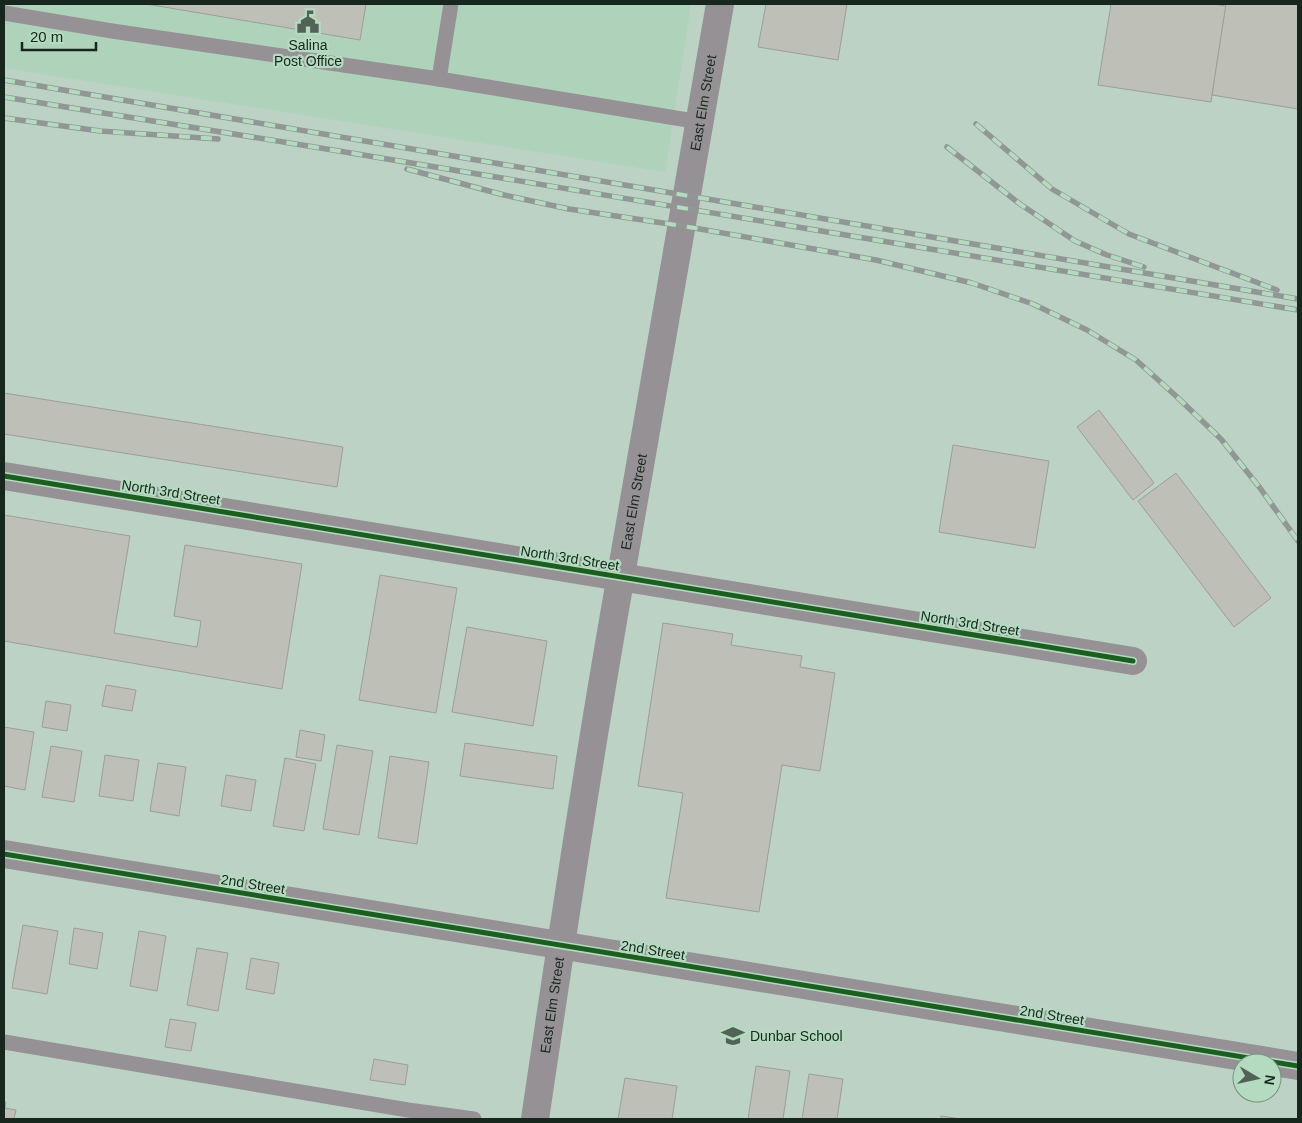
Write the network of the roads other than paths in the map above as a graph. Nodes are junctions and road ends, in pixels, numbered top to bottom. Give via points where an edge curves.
1 (451, 4) edge
2 (720, 4) edge
3 (4, 13) edge
4 (439, 79) junction
5 (700, 122) junction
6 (4, 476) edge
7 (620, 577) junction
8 (1133, 661) dead end
9 (4, 854) edge
10 (560, 946) junction
11 (4, 1042) edge
12 (1298, 1066) edge
13 (474, 1119) edge
14 (535, 1119) edge

1 - 4 lane
2 - 5 street, East Elm Street
3 - 4 lane
4 - 5 lane
5 - 7 street, East Elm Street
6 - 7 street, North 3rd Street
7 - 8 street, North 3rd Street
7 - 10 street, East Elm Street
9 - 10 street, 2nd Street
10 - 12 street, 2nd Street
10 - 14 street, East Elm Street
11 - 13 lane

